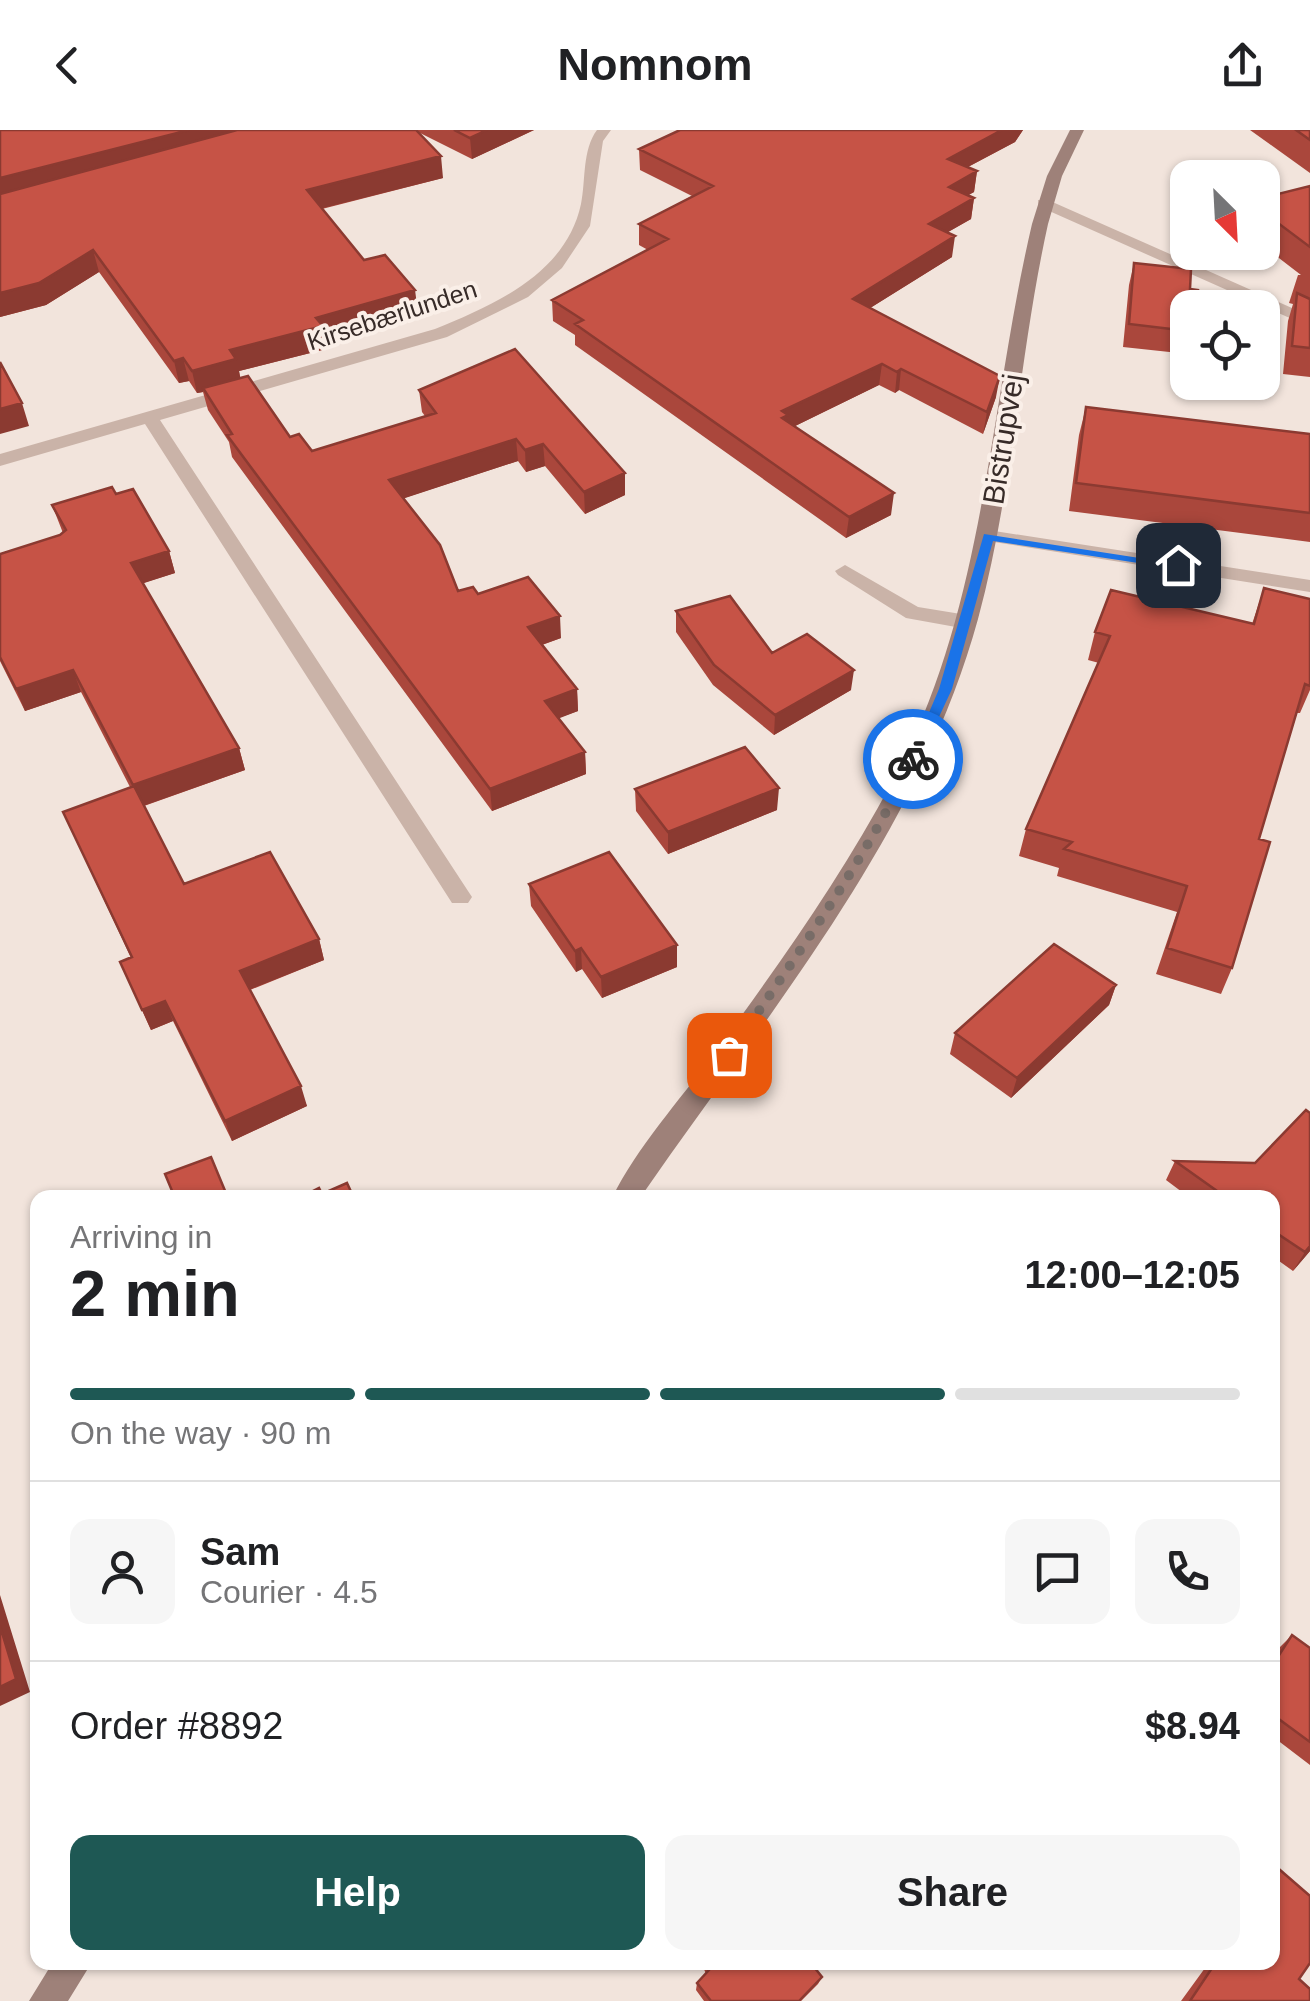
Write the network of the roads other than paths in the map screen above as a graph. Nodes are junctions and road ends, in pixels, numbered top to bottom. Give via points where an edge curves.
1 (604, 130) edge
2 (1077, 130) edge
3 (1042, 203) junction
4 (1310, 322) edge
5 (150, 418) junction
6 (0, 460) edge
7 (988, 536) junction
8 (845, 571) dead end
9 (1310, 586) edge
10 (967, 622) junction
11 (460, 896) dead end
12 (631, 1190) edge
13 (69, 1970) edge
14 (47, 2001) edge

1 - 5 street, Kirsebærlunden via 596,141 582,225 536,285 497,310 441,334
2 - 3 main road, Bistrupvej
3 - 4 street
3 - 7 main road, Bistrupvej
5 - 6 street, Kirsebærlunden
5 - 11 street
7 - 9 street
7 - 10 main road, Bistrupvej
8 - 10 street via 914,613
10 - 12 main road, Bistrupvej via 946,689 884,820
13 - 14 main road

